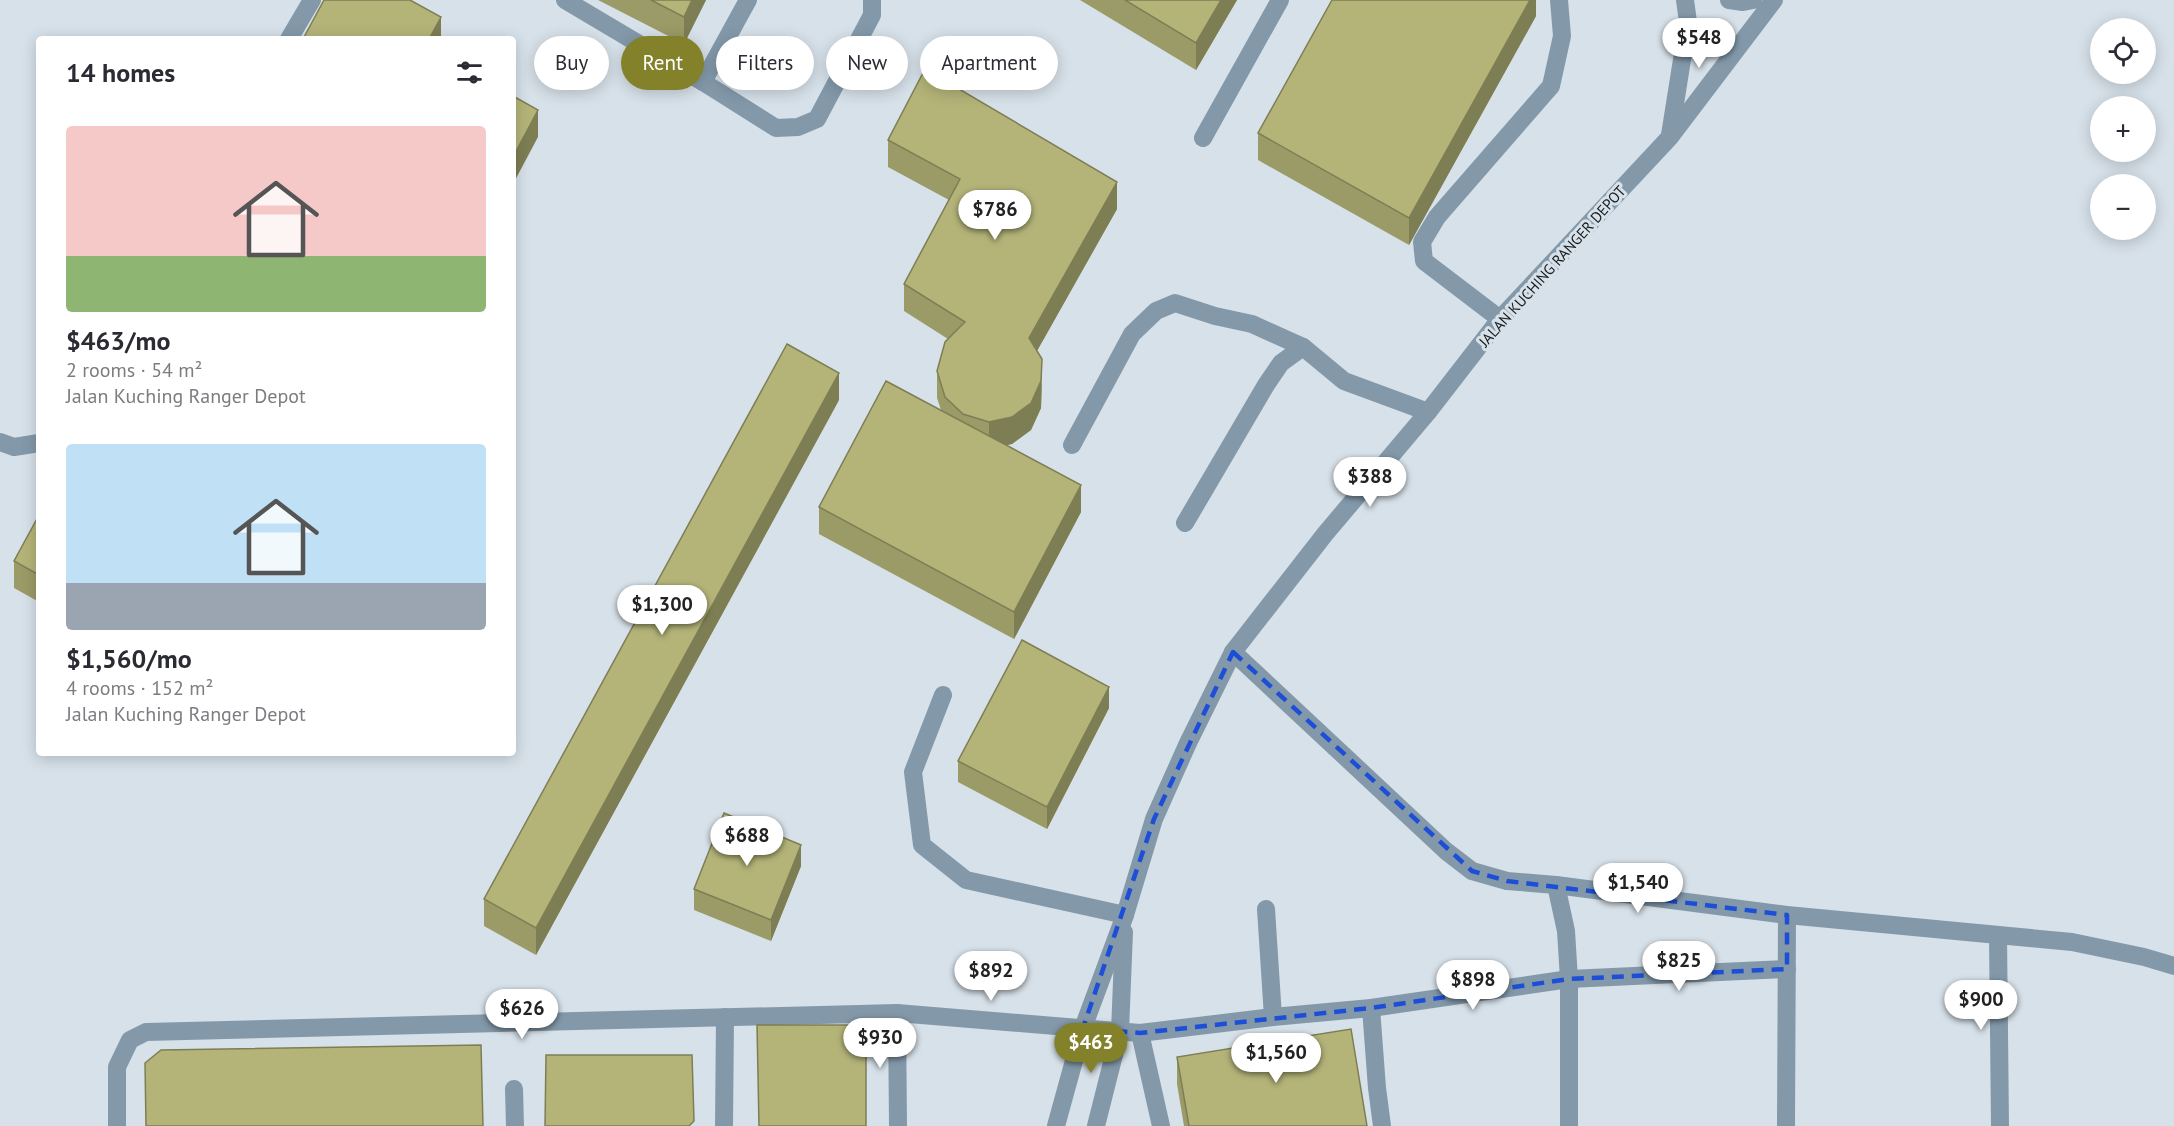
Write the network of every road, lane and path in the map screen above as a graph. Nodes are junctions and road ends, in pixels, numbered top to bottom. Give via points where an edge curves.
1 (312, 0) edge
2 (565, 0) edge
3 (748, 0) edge
4 (872, 0) edge
5 (1280, 0) edge
6 (1559, 0) edge
7 (1685, 0) edge
8 (1729, 0) edge
9 (1752, 0) edge
10 (1774, 0) edge
11 (291, 36) edge
12 (626, 36) edge
13 (704, 80) edge
14 (704, 83) edge
15 (1670, 137) junction
16 (1203, 138) dead end
17 (1500, 319) junction
18 (1304, 346) junction
19 (1428, 412) junction
20 (0, 442) edge
21 (36, 443) edge
22 (1072, 445) dead end
23 (1185, 523) dead end
24 (1233, 652) junction
25 (943, 695) dead end
26 (1556, 885) junction
27 (1266, 909) dead end
28 (1125, 915) junction
29 (1787, 915) junction
30 (1998, 935) junction
31 (2174, 966) edge
32 (1787, 969) junction
33 (1569, 979) junction
34 (1371, 1008) junction
35 (897, 1013) junction
36 (725, 1017) junction
37 (1273, 1017) junction
38 (1083, 1028) junction
39 (1120, 1031) junction
40 (1140, 1033) junction
41 (514, 1089) dead end
42 (117, 1126) edge
43 (515, 1126) edge
44 (724, 1126) edge
45 (898, 1126) edge
46 (1056, 1126) edge
47 (1096, 1126) edge
48 (1161, 1126) edge
49 (1382, 1126) edge
50 (1569, 1126) edge
51 (1786, 1126) edge
52 (2000, 1126) edge

1 - 11 street
2 - 12 street
3 - 13 street
4 - 14 street via 872,15 817,119 798,128 776,128
5 - 16 street
6 - 17 street via 1562,36 1551,86 1437,217 1422,242 1424,261
7 - 15 street via 1688,22
8 - 9 street
10 - 15 street, JALAN KUCHING RANGER DEPOT
15 - 17 street, JALAN KUCHING RANGER DEPOT
17 - 19 street, JALAN KUCHING RANGER DEPOT
18 - 19 street via 1344,381
18 - 22 street via 1252,324 1175,303 1156,311 1132,334
18 - 23 street via 1281,363 1266,385
19 - 24 street, JALAN KUCHING RANGER DEPOT
20 - 21 street via 14,447
24 - 26 street via 1472,871 1507,882
24 - 28 street, JALAN KUCHING RANGER DEPOT via 1154,819
25 - 28 street via 913,772 922,844 966,880
26 - 29 street
26 - 33 street via 1566,931
27 - 37 street
28 - 38 street, JALAN KUCHING RANGER DEPOT
28 - 39 street, JALAN KUCHING RANGER DEPOT
29 - 30 street
29 - 32 street
30 - 31 street via 2072,942
30 - 52 street
32 - 33 street
32 - 51 street
33 - 34 street
33 - 50 street
34 - 37 street
34 - 49 street
35 - 36 street
35 - 38 street
35 - 45 street
36 - 42 street via 146,1032 130,1040 117,1067
36 - 44 street
37 - 40 street
38 - 39 street
38 - 46 street, JALAN KUCHING RANGER DEPOT
39 - 40 street
39 - 47 street, JALAN KUCHING RANGER DEPOT
40 - 48 street
41 - 43 street

